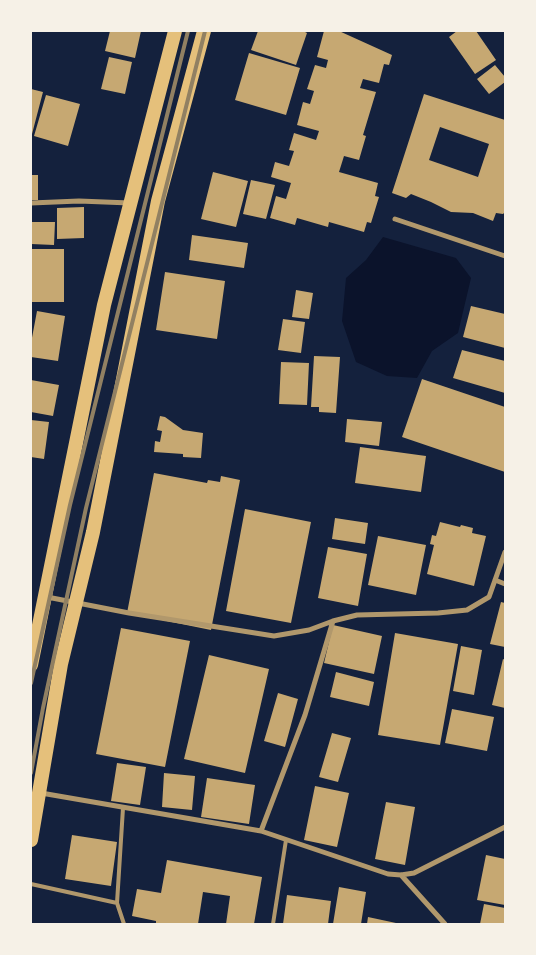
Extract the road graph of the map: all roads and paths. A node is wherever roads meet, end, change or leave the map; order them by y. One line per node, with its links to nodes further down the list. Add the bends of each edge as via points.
1 (175, 31): 4 (highway)
2 (204, 31): 11 (highway, via 158,201)
3 (31, 203): 4 (street)
4 (131, 203): 10 (highway, via 104,305)
5 (395, 218): 6 (street)
6 (505, 256)
7 (505, 552): 8 (street)
8 (495, 580): 9 (street); 12 (street, via 489,597 467,610 357,615)
9 (505, 584)
10 (44, 596): 11 (street); 13 (highway)
11 (76, 603): 12 (street, via 274,636 309,630); 14 (highway, via 61,664)
12 (333, 621): 17 (street, via 306,715)
13 (31, 665)
14 (38, 793): 15 (street); 18 (highway)
15 (123, 808): 17 (street); 22 (lane)
16 (505, 827): 20 (street, via 414,873)
17 (261, 831): 19 (street)
18 (31, 840)
19 (286, 840): 20 (street, via 388,874); 24 (lane)
20 (401, 874): 25 (street)
21 (31, 884): 22 (lane)
22 (117, 902): 23 (lane)
23 (124, 924)
24 (274, 924)
25 (445, 924)

